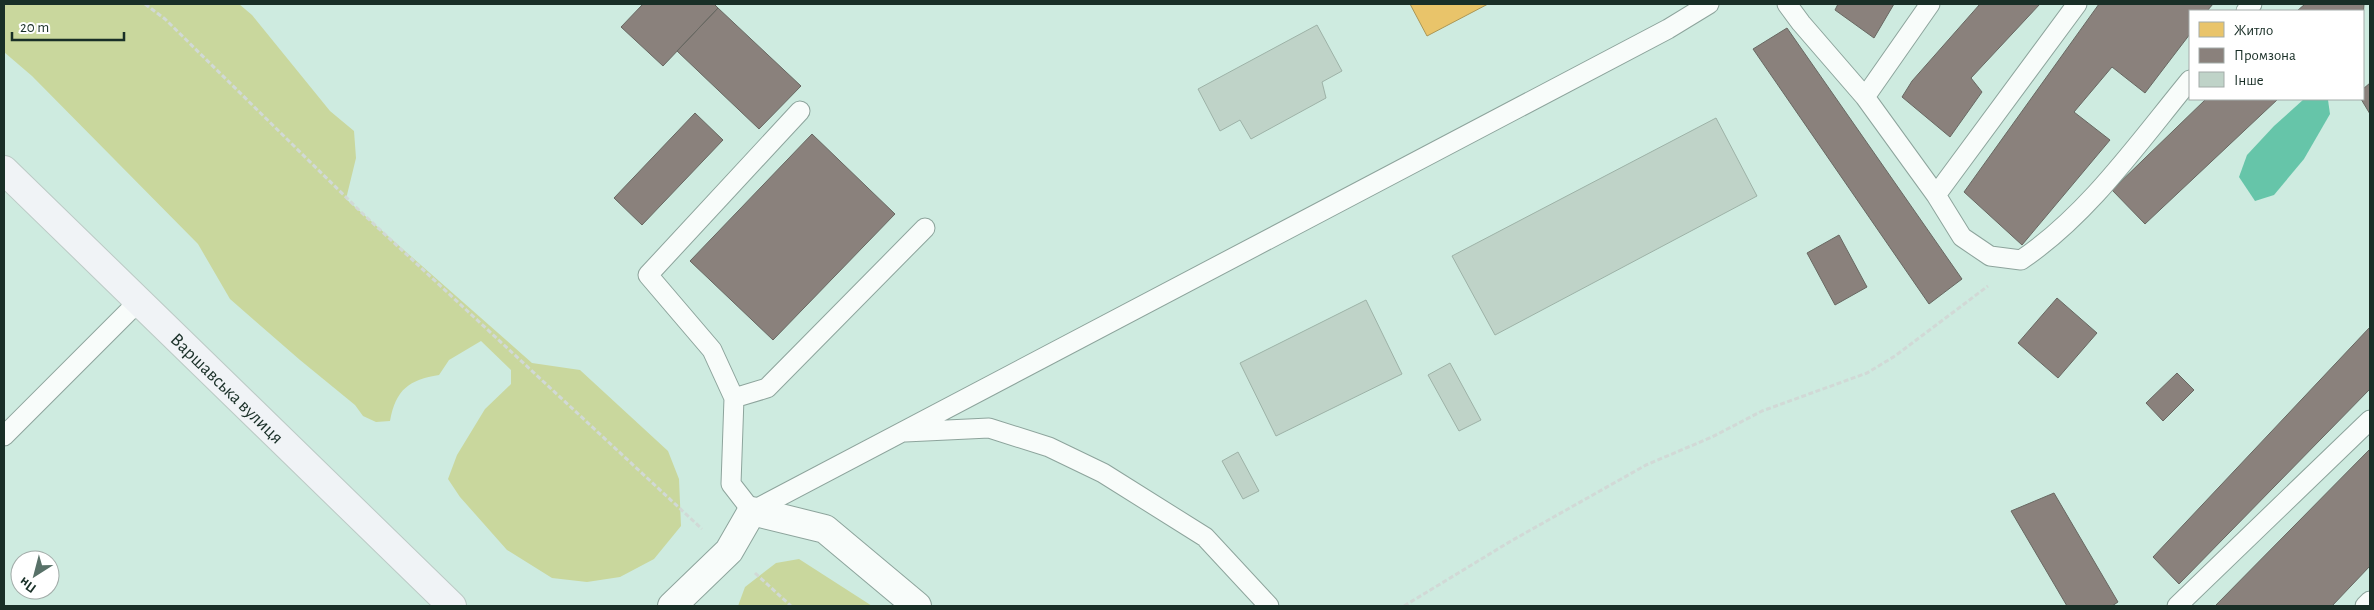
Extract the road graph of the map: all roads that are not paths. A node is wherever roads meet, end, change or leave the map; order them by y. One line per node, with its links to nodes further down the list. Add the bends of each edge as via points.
1 (1709, 4): 14 (lane, via 1668,29)
2 (1787, 4): 6 (lane)
3 (1930, 4): 6 (lane)
4 (2077, 4): 9 (lane)
5 (2189, 81): 9 (lane, via 2106,184 2040,248 2021,260 1990,256 1962,237)
6 (1865, 97): 9 (lane)
7 (800, 110): 12 (lane, via 648,275 712,350)
8 (4, 170): 11 (highway, Варшавська вулиця)
9 (1936, 195)
10 (925, 228): 12 (lane, via 767,388)
11 (140, 301): 15 (lane); 18 (highway, Варшавська вулиця)
12 (734, 398): 16 (lane, via 731,484)
13 (2370, 420): 22 (lane)
14 (898, 432): 16 (lane); 21 (lane, via 989,428 1049,447 1103,473 1205,537)
15 (4, 436)
16 (752, 511): 19 (street, via 729,552); 20 (street, via 825,529)
17 (2370, 601): 23 (lane)
18 (452, 606)
19 (672, 606)
20 (917, 606)
21 (1268, 606)
22 (2177, 606)
23 (2365, 606)

